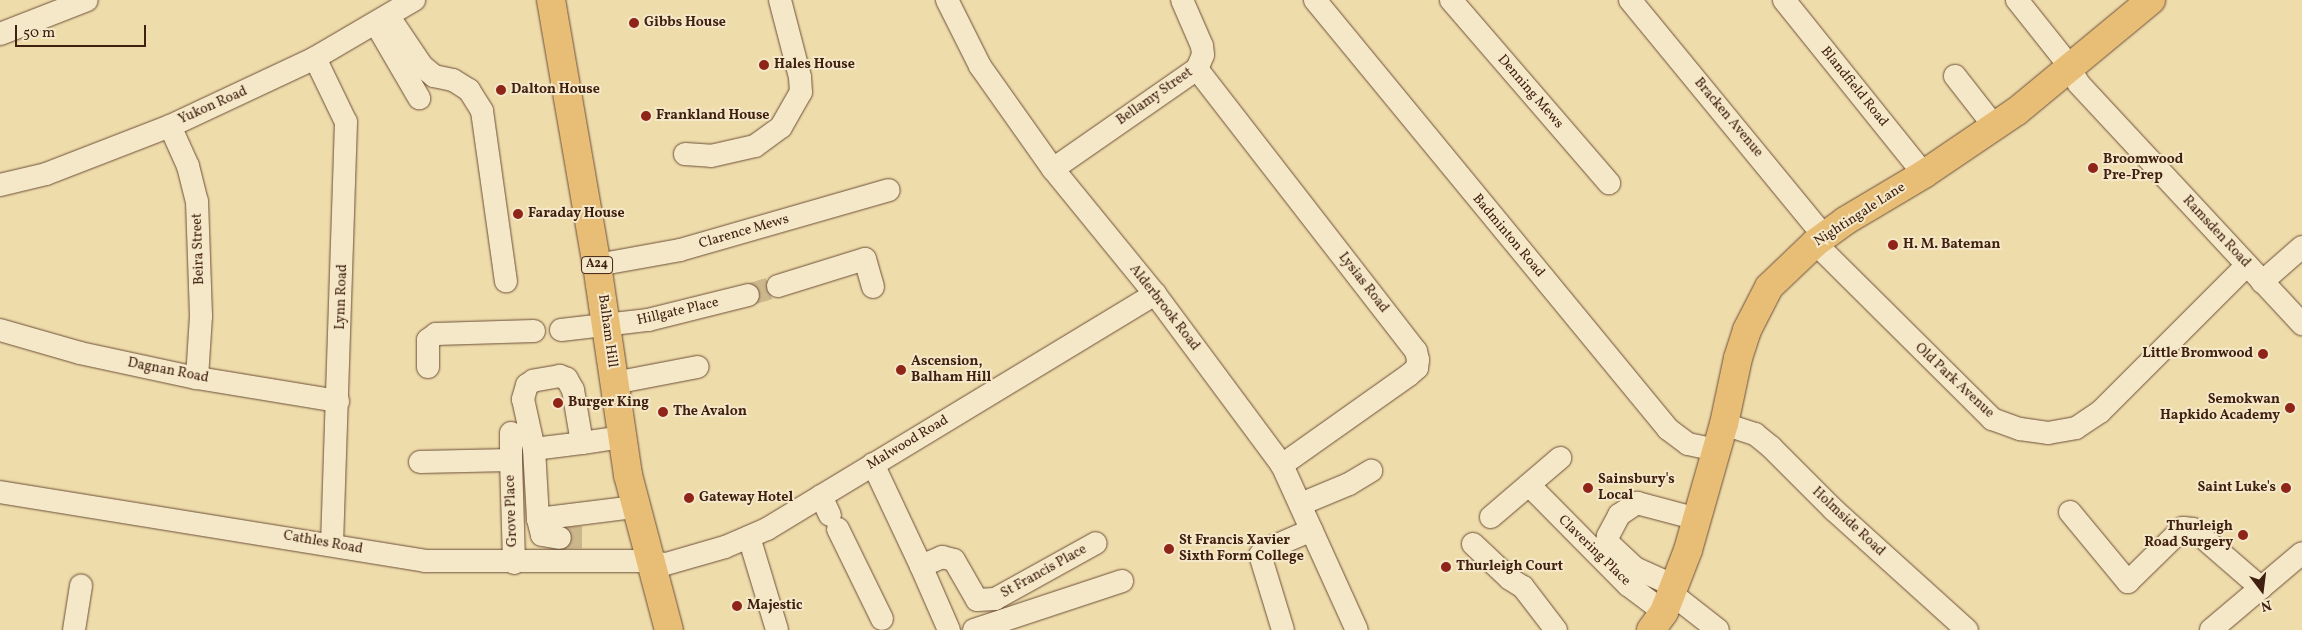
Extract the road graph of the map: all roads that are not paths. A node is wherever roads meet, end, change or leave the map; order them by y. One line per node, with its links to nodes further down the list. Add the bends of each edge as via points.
1 (87, 0): 14 (street)
2 (414, 0): 13 (street, Yukon Road)
3 (551, 0): 30 (main road, Balham Hill / A24)
4 (780, 0): 22 (street, via 801,92 781,127 755,146 711,156)
5 (946, 0): 23 (street, Alderbrook Road, via 980,66)
6 (1182, 0): 17 (street, Bellamy Street, via 1202,46)
7 (1315, 0): 53 (street, Badminton Road, via 1668,429 1688,444)
8 (1451, 0): 25 (street, Denning Mews)
9 (1630, 0): 28 (street, Bracken Avenue)
10 (1784, 0): 24 (street, Blandfield Road)
11 (2017, 0): 16 (street, Ramsden Road)
12 (2151, 0): 16 (main road, Nightingale Lane)
13 (383, 20): 15 (street, Yukon Road); 19 (street); 32 (street, via 422,66 434,76 453,80 469,90 482,111)
14 (0, 34)
15 (314, 58): 20 (street, Yukon Road); 47 (street, Lynn Road, via 346,122)
16 (2068, 68): 21 (main road, Nightingale Lane); 31 (street, Ramsden Road, via 2079,84)
17 (1197, 69): 23 (street, Bellamy Street); 58 (street, Lysias Road, via 1416,351 1418,360 1417,368 1409,375)
18 (1954, 76): 21 (street)
19 (419, 98)
20 (170, 126): 26 (street, Yukon Road, via 46,174); 45 (street, Beira Street, via 188,166 197,201 201,316)
21 (1994, 126): 24 (main road, Nightingale Lane)
22 (684, 154)
23 (1053, 169): 36 (street, Alderbrook Road)
24 (1924, 174): 28 (main road, Nightingale Lane)
25 (1609, 183)
26 (0, 185)
27 (889, 190): 30 (street, Clarence Mews, via 680,250)
28 (1820, 239): 31 (street, Old Park Avenue, via 1992,419 2020,429 2048,433 2076,428 2100,412); 48 (main road, Nightingale Lane, via 1783,271 1760,302 1738,358)
29 (2302, 247): 33 (street)
30 (598, 264): 39 (main road, Balham Hill / A24)
31 (2247, 265): 33 (street, Ramsden Road)
32 (506, 281)
33 (2262, 282): 38 (street, Ramsden Road)
34 (778, 286): 35 (street, via 865,259)
35 (873, 287)
36 (1155, 294): 57 (street, Malwood Road); 58 (street, Alderbrook Road)
37 (748, 295): 39 (street, Hillgate Place, via 648,320)
38 (2302, 324)
39 (606, 326): 41 (street, Hillgate Place); 46 (main road, Balham Hill / A24)
40 (0, 330): 45 (street, Dagnan Road, via 80,353)
41 (561, 330)
42 (534, 331): 43 (street, via 436,334 428,340)
43 (428, 367)
44 (697, 367): 46 (street)
45 (197, 378): 47 (street, Dagnan Road)
46 (614, 383): 50 (main road, Balham Hill / A24)
47 (338, 401): 73 (street, Lynn Road)
48 (1724, 424): 53 (main road, Nightingale Lane); 93 (street, Holmside Road, via 1755,434 1771,447 1834,510)
49 (511, 433): 55 (street, Grove Place)
50 (622, 437): 51 (street); 63 (main road, Balham Hill / A24)
51 (582, 443): 52 (street); 52 (street, via 573,390 567,379 560,376 533,381 523,393)
52 (534, 449): 67 (street)
53 (1716, 450): 68 (main road, Nightingale Lane)
54 (1560, 458): 60 (street)
55 (511, 460): 56 (street, Grove Place); 77 (street, Grove Place)
56 (420, 462)
57 (873, 464): 65 (street, Malwood Road); 78 (street)
58 (1282, 465): 62 (street, Alderbrook Road)
59 (1371, 471): 62 (street)
60 (1529, 485): 66 (street); 82 (street, Clavering Place, via 1628,585)
61 (0, 492): 73 (street, Cathles Road)
62 (1301, 504): 69 (street, Alderbrook Road)
63 (635, 507): 67 (street); 76 (main road, Balham Hill / A24)
64 (2070, 512): 81 (street, via 2128,582 2184,528 2193,529)
65 (830, 513): 70 (street, Malwood Road); 83 (street)
66 (1491, 517)
67 (538, 519): 71 (street, via 542,535)
68 (1697, 519): 82 (main road, Nightingale Lane); 82 (street, via 1636,503 1619,515 1608,536 1607,542 1635,568)
69 (1312, 530): 89 (street, via 1264,551 1260,556); 90 (street, Alderbrook Road)
70 (749, 537): 76 (street, Malwood Road, via 676,562); 86 (street)
71 (560, 538)
72 (1096, 543): 78 (street, St Francis Place, via 984,602 977,600 954,560 942,557)
73 (332, 544): 77 (street, Cathles Road, via 425,561)
74 (1474, 544): 91 (street, via 1510,580 1523,587)
75 (2302, 553): 81 (street)
76 (649, 562): 77 (street, Cathles Road); 85 (main road, Balham Hill / A24)
77 (514, 563)
78 (921, 566): 87 (street)
79 (1122, 581): 88 (street)
80 (81, 586): 84 (street)
81 (2261, 588): 94 (street)
82 (1666, 605): 92 (street)
83 (882, 618)
84 (74, 630)
85 (669, 630)
86 (776, 630)
87 (949, 630)
88 (974, 630)
89 (1283, 630)
90 (1357, 630)
91 (1556, 630)
92 (1718, 630)
93 (1966, 630)
94 (2211, 630)

